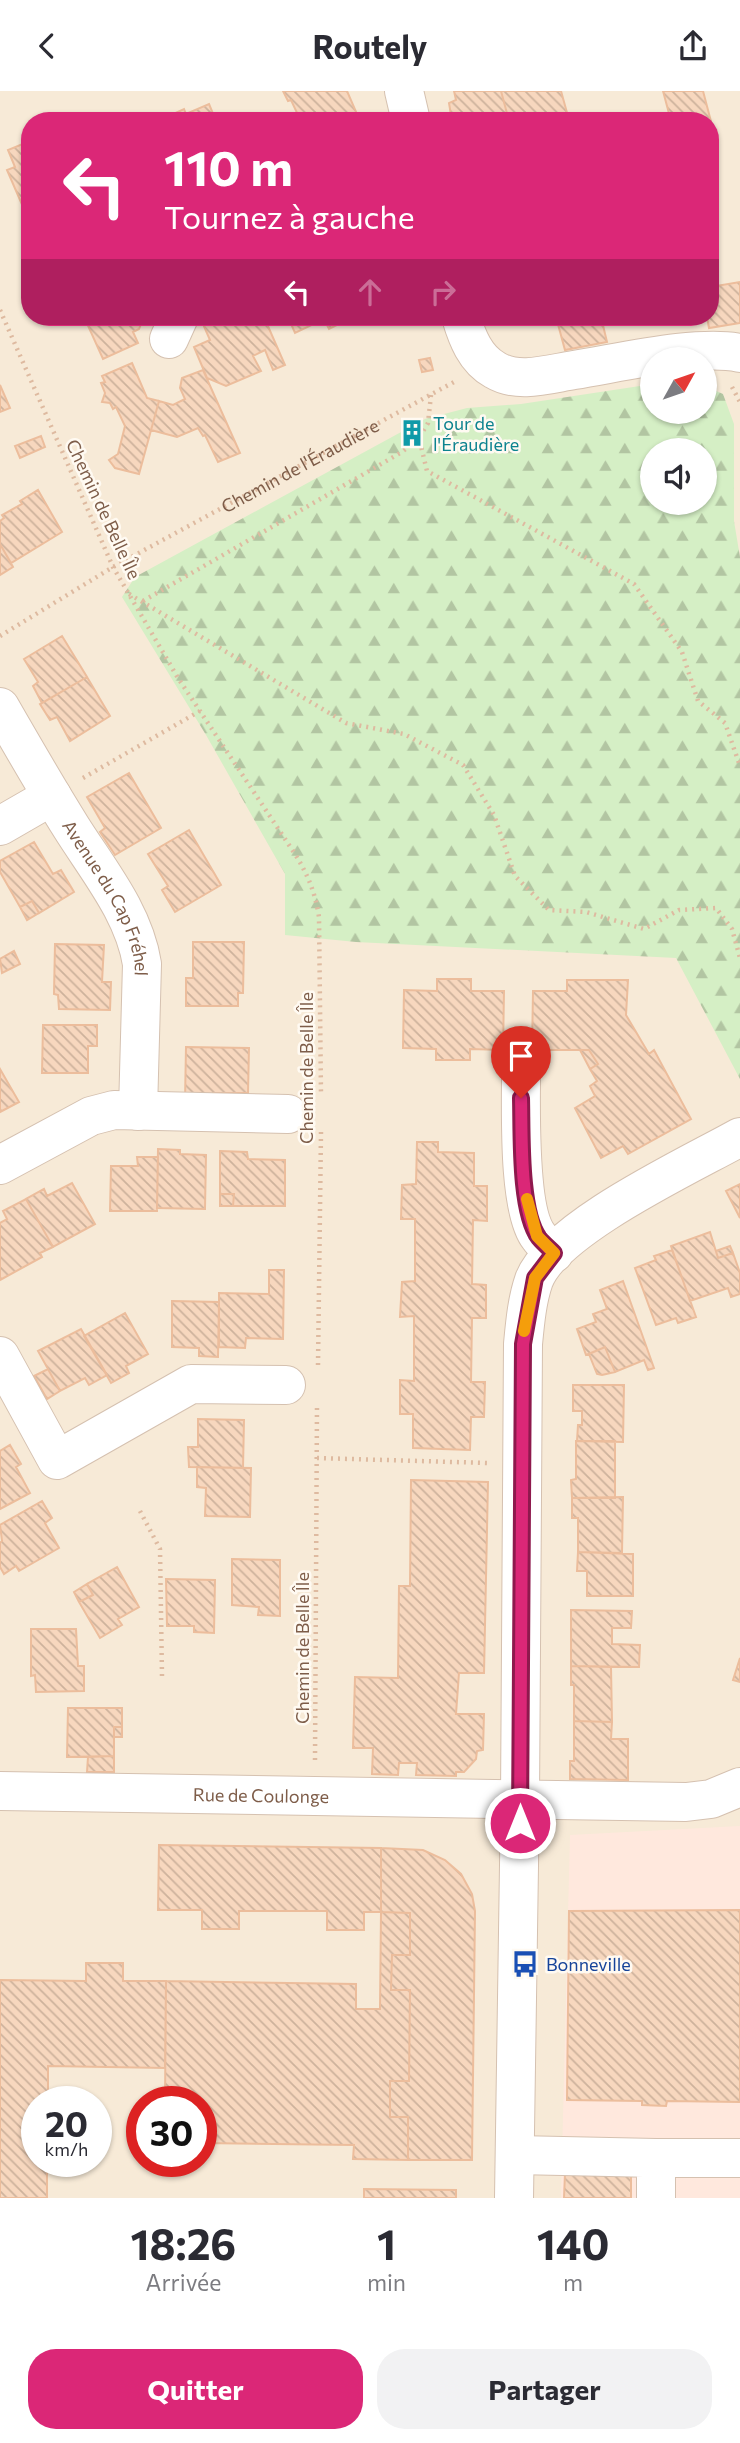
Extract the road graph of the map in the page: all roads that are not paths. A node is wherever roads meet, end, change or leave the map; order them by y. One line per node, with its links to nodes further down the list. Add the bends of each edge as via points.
1 (404, 91): 2 (street)
2 (409, 112)
3 (464, 326): 4 (street, via 470,344 485,363 507,376 717,351)
4 (735, 368)
5 (0, 707): 6 (street, Avenue du Cap Fréhel)
6 (52, 796): 7 (street); 9 (street, Avenue du Cap Fréhel, via 125,913 139,944)
7 (0, 826)
8 (520, 1077): 13 (street, via 528,1207 537,1236)
9 (138, 1111): 10 (street); 12 (street, via 114,1110 91,1116)
10 (310, 1116)
11 (740, 1137): 13 (street, via 588,1223)
12 (0, 1164)
13 (554, 1253): 18 (street, via 535,1278 523,1344)
14 (0, 1356): 15 (street, via 57,1460 191,1384)
15 (307, 1385)
16 (740, 1787): 18 (street, Rue de Coulonge, via 711,1799 686,1802)
17 (0, 1791): 18 (street, Rue de Coulonge)
18 (520, 1799): 19 (street)
19 (516, 2155): 20 (street); 22 (street)
20 (656, 2158): 21 (street); 23 (street)
21 (740, 2158)
22 (514, 2198)
23 (656, 2198)

